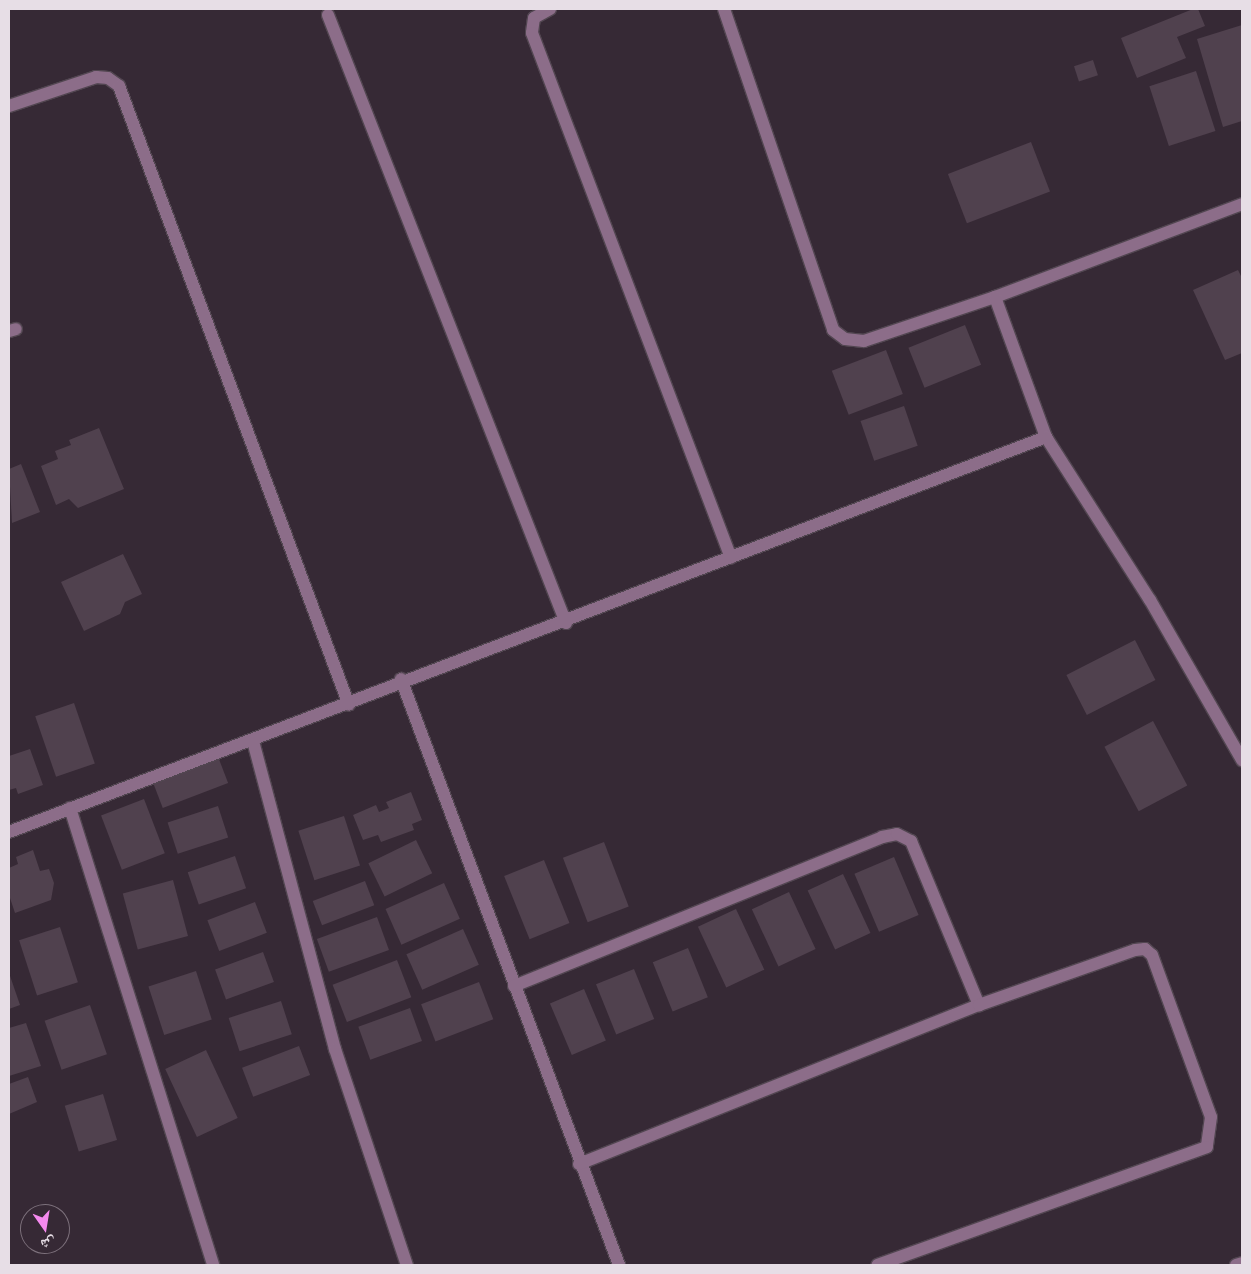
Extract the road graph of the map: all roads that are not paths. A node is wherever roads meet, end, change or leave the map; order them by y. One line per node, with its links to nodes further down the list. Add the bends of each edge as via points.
1 (550, 9): 8 (street, via 534,18 532,33)
2 (724, 9): 6 (street, via 833,330 845,338 864,341)
3 (328, 15): 9 (street)
4 (9, 106): 11 (street, via 96,77 108,78 119,86)
5 (1242, 204): 6 (street)
6 (995, 297): 7 (street)
7 (1046, 437): 8 (street); 13 (street, via 1150,600)
8 (730, 558): 9 (street)
9 (566, 623): 10 (street)
10 (401, 679): 11 (street); 16 (street)
11 (349, 705): 12 (street)
12 (254, 741): 14 (street); 21 (street, via 335,1050)
13 (1242, 760)
14 (70, 808): 15 (street); 20 (street)
15 (9, 832)
16 (514, 986): 17 (street, via 882,837 897,834 911,841); 18 (street)
17 (979, 1005): 18 (street); 23 (street, via 1145,949 1152,955 1211,1117 1208,1147)
18 (579, 1164): 22 (street)
19 (1242, 1263): 24 (street)
20 (212, 1265)
21 (408, 1265)
22 (619, 1265)
23 (878, 1265)
24 (1236, 1265)

